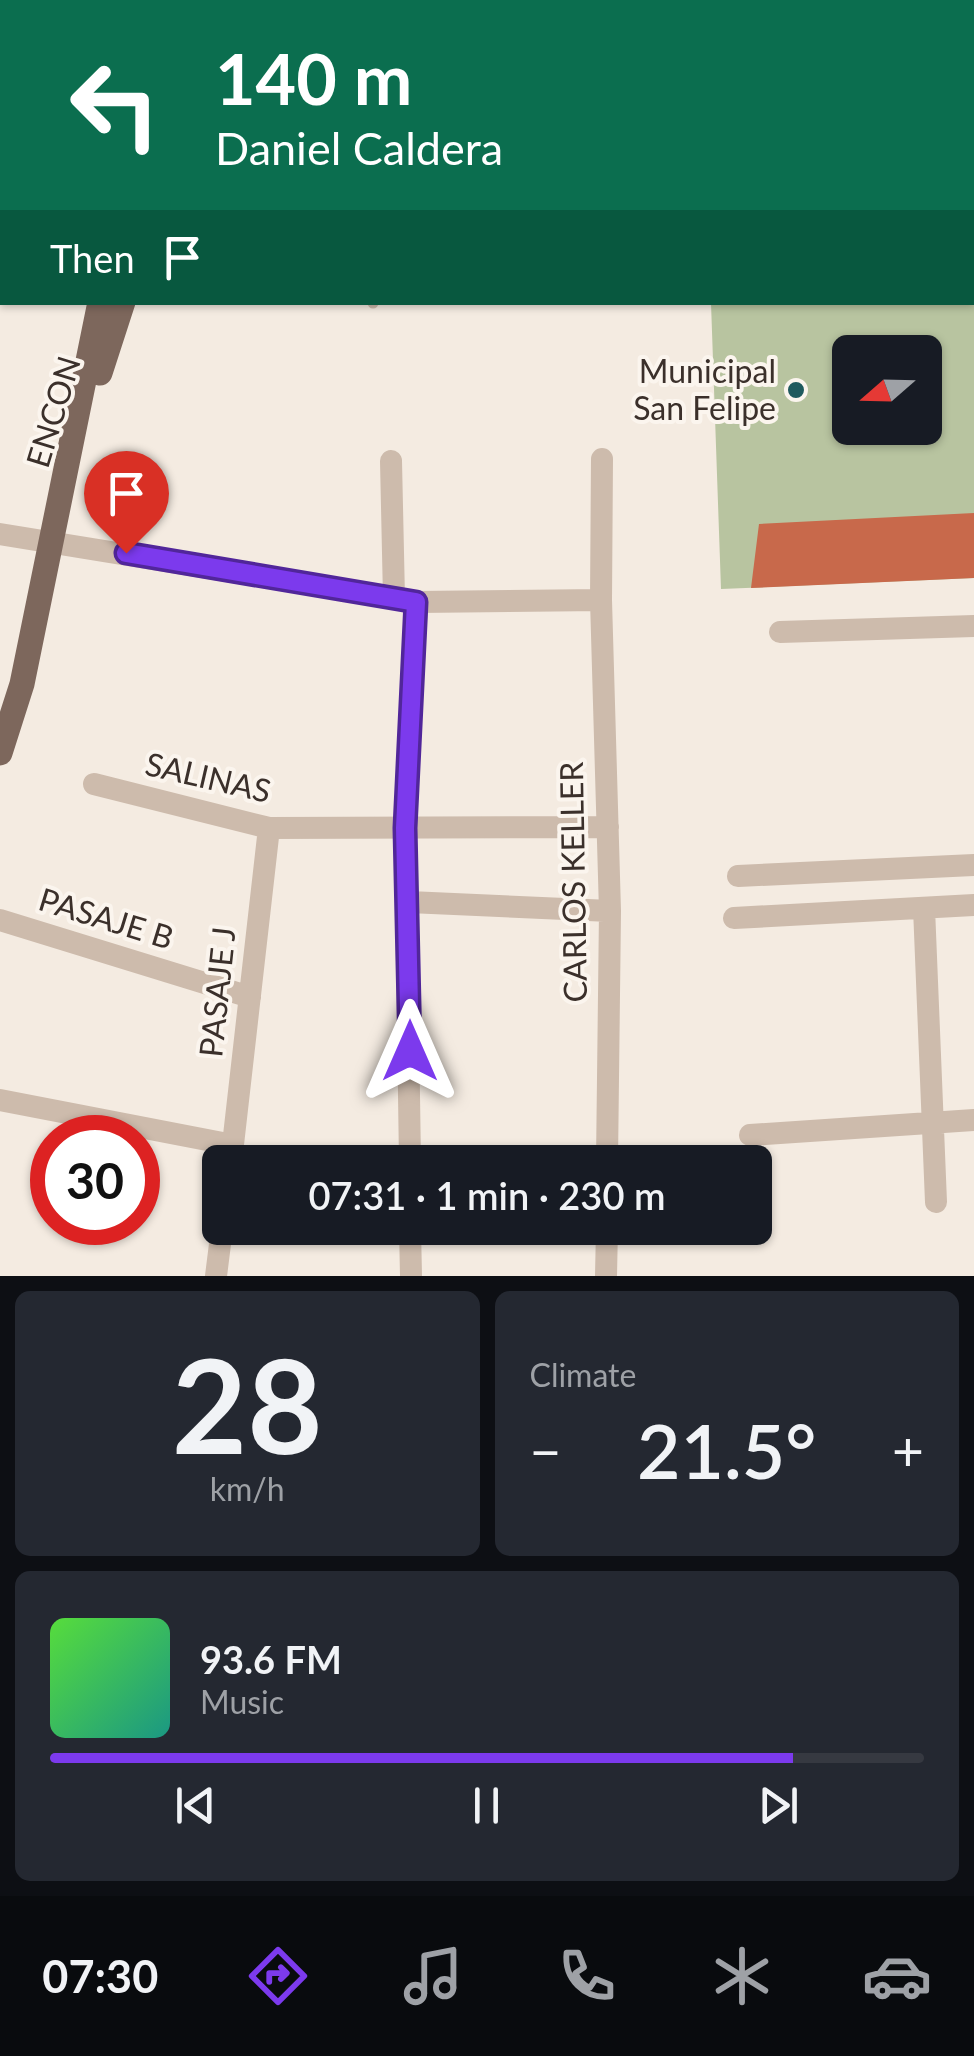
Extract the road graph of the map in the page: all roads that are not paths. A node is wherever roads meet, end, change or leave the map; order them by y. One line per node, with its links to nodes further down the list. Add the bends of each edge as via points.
1 (99, 305): 6 (main road, ENCON)
2 (122, 305): 6 (main road, ENCON)
3 (602, 459): 8 (street, CARLOS KELLER)
4 (390, 461): 7 (street)
5 (0, 534): 6 (street)
6 (49, 540): 7 (street); 11 (main road, ENCON)
7 (405, 600): 8 (street); 16 (street)
8 (601, 600): 14 (street, CARLOS KELLER)
9 (974, 626): 10 (street)
10 (780, 632)
11 (11, 683): 12 (main road, ENCON)
12 (0, 754)
13 (94, 784): 15 (street, SALINAS)
14 (608, 827): 16 (street, SALINAS); 22 (street, CARLOS KELLER)
15 (269, 828): 16 (street, SALINAS); 25 (street, PASAJE J)
16 (405, 828): 19 (street)
17 (974, 864): 18 (street)
18 (738, 876)
19 (409, 902): 22 (street); 31 (street)
20 (974, 905): 21 (street)
21 (924, 908): 23 (street); 28 (street)
22 (610, 911): 32 (street, CARLOS KELLER)
23 (734, 918)
24 (0, 920): 25 (street, PASAJE B)
25 (250, 997): 30 (street, PASAJE J)
26 (0, 1100): 33 (street)
27 (974, 1120): 28 (street)
28 (932, 1122): 29 (street); 34 (street)
29 (750, 1135)
30 (233, 1145)
31 (410, 1145)
32 (607, 1145)
33 (202, 1147)
34 (936, 1202)
35 (220, 1245): 38 (street)
36 (410, 1245): 39 (street)
37 (606, 1245): 40 (street)
38 (216, 1276)
39 (410, 1276)
40 (606, 1276)

